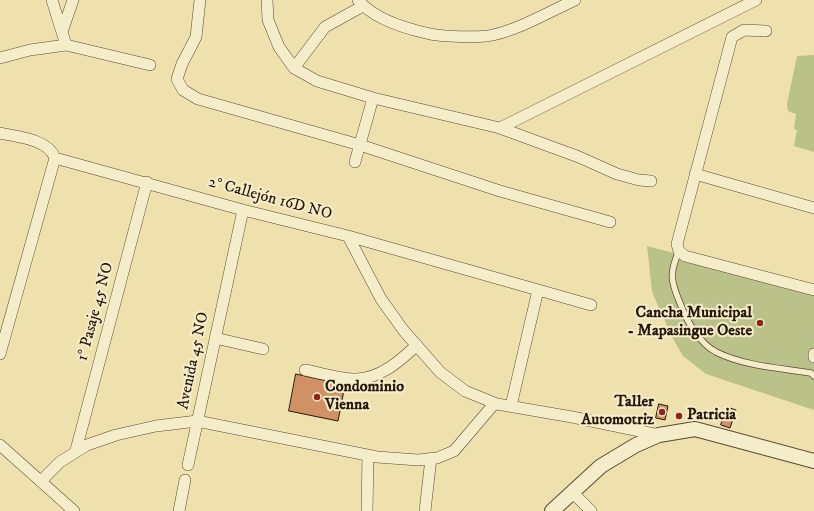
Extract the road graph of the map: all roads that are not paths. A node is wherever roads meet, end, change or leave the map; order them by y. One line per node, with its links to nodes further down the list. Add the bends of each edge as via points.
1 (52, 0): 9 (street)
2 (73, 0): 9 (street)
3 (200, 0): 17 (street, via 196,37 177,79 183,90 198,99)
4 (267, 0): 13 (street, via 268,20 279,47)
5 (575, 0): 7 (street, via 512,29 492,35 427,34 386,19)
6 (756, 0): 15 (street)
7 (361, 3): 13 (street, via 325,27)
8 (766, 31): 20 (street, via 744,30 732,37)
9 (62, 32): 10 (street)
10 (66, 45): 11 (street, via 30,50); 12 (street)
11 (0, 58)
12 (150, 66)
13 (294, 68): 14 (street, via 317,81)
14 (373, 98): 15 (street); 17 (street)
15 (500, 128): 21 (street, via 579,156 617,174)
16 (0, 133): 18 (street, via 45,145)
17 (360, 145): 19 (street); 25 (street, via 500,191)
18 (55, 158): 22 (street, 2° Callejón 16D NO); 34 (street)
19 (355, 162)
20 (695, 174): 23 (street); 27 (street, via 676,244)
21 (651, 181)
22 (147, 182): 24 (street, 2° Callejón 16D NO); 44 (street, 1° Pasaje 45 NO)
23 (814, 208)
24 (243, 210): 26 (street, 2° Callejón 16D NO); 31 (street, Avenida 45 NO)
25 (610, 222)
26 (348, 236): 28 (street, 2° Callejón 16D NO); 32 (street, via 381,299)
27 (679, 251): 29 (street, via 685,256); 38 (lane, via 672,266 672,284 682,310 698,336 715,351 739,361)
28 (538, 290): 30 (street, 2° Callejón 16D NO); 40 (street)
29 (814, 290)
30 (591, 305)
31 (215, 338): 33 (street); 41 (street, Avenida 45 NO)
32 (417, 345): 37 (street, via 392,367 357,379); 39 (street, via 452,382)
33 (263, 349)
34 (0, 354)
35 (814, 354): 36 (street)
36 (814, 357)
37 (305, 370)
38 (814, 376)
39 (494, 404): 40 (street); 46 (street, via 454,451)
40 (511, 406): 42 (street)
41 (197, 421): 44 (street, Avenida 45 NO, via 156,426 116,435); 45 (street); 48 (street)
42 (659, 436): 47 (street, via 695,429); 51 (street, via 636,445 601,466)
43 (0, 445): 50 (street)
44 (76, 450): 50 (street, Avenida 45 NO)
45 (368, 456): 46 (street, via 418,460); 54 (street)
46 (431, 458): 55 (street)
47 (814, 461)
48 (188, 465)
49 (185, 480): 53 (street)
50 (41, 481): 52 (street)
51 (572, 492): 56 (street); 57 (street)
52 (74, 511)
53 (179, 511)
54 (367, 511)
55 (425, 511)
56 (552, 511)
57 (591, 511)

